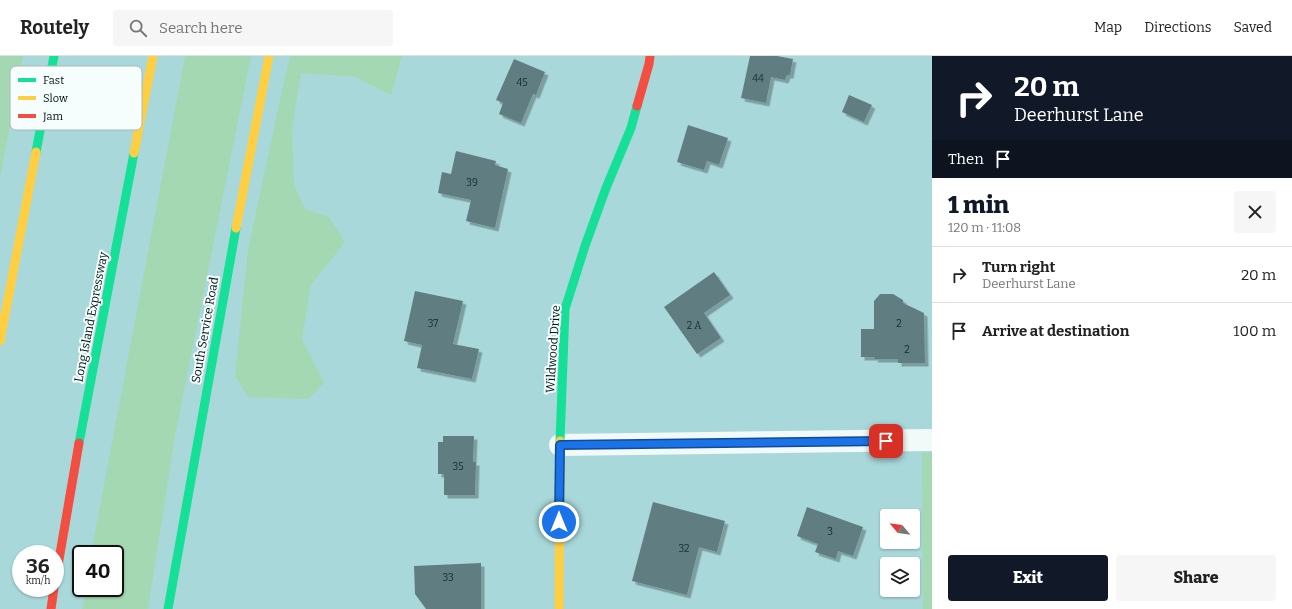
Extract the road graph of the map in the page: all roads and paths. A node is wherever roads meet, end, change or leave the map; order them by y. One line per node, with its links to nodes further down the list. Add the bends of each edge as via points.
1 (54, 56): 5 (main road)
2 (154, 56): 6 (main road, Long Island Expressway)
3 (269, 56): 15 (main road, South Service Road, via 221,307)
4 (650, 56): 11 (main road, Wildwood Drive, via 631,128 584,246 565,309)
5 (52, 66)
6 (142, 118)
7 (40, 130): 9 (main road)
8 (140, 130): 12 (main road, Long Island Expressway)
9 (0, 341)
10 (932, 440): 11 (street)
11 (560, 445): 16 (main road, Wildwood Drive)
12 (62, 545)
13 (53, 597): 14 (main road)
14 (51, 609)
15 (168, 609)
16 (559, 609)

